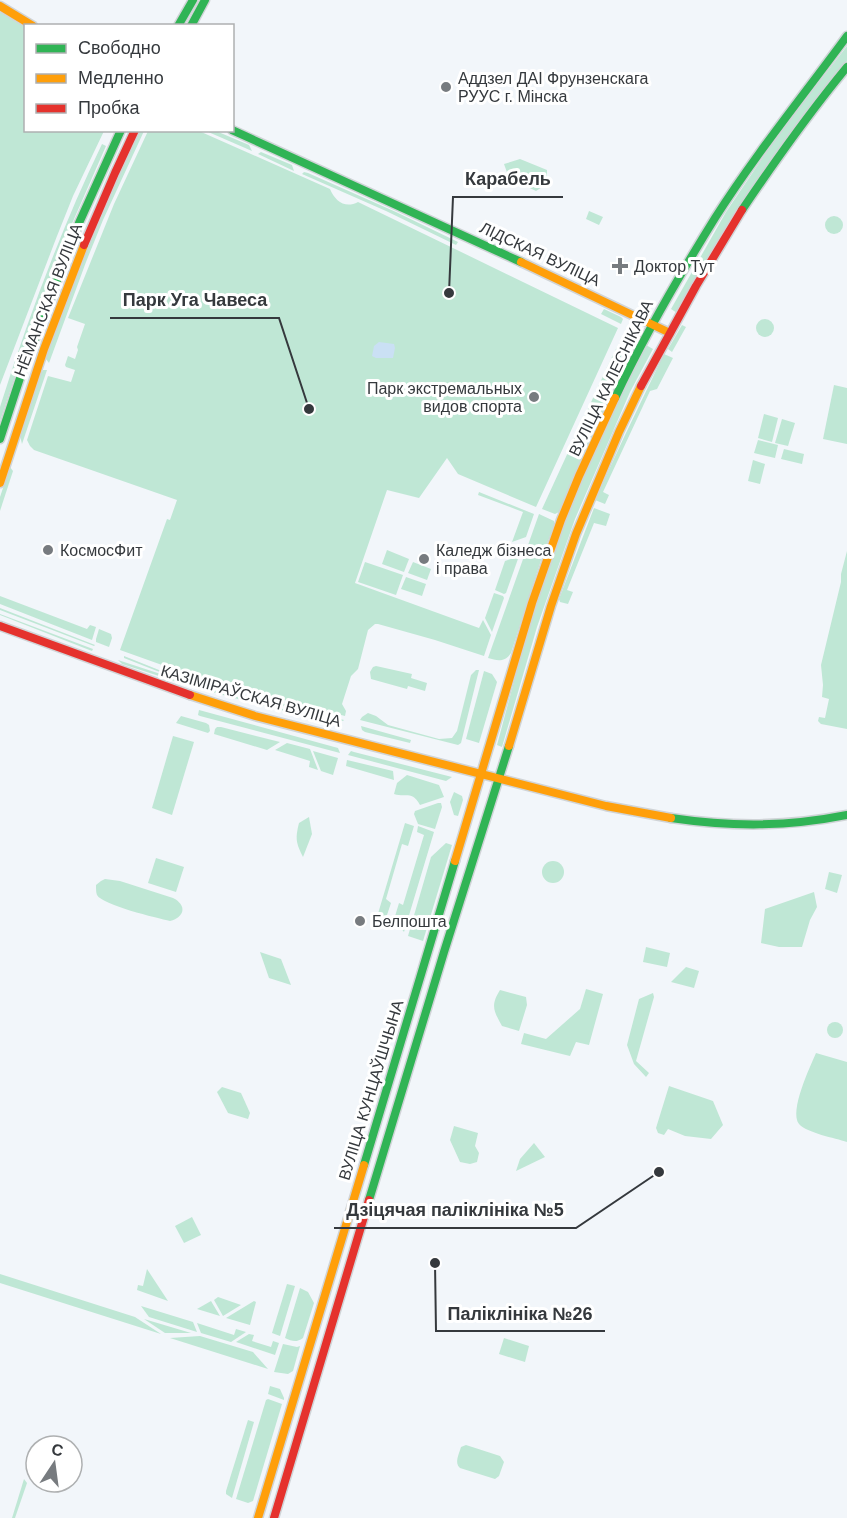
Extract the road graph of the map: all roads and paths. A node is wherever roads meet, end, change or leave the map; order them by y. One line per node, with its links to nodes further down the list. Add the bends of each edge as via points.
1 (193, 0): 5 (main road)
2 (206, 0): 6 (main road)
3 (0, 6): 4 (main road)
4 (30, 24)
5 (179, 24)
6 (192, 24)
7 (847, 36): 12 (main road, ВУЛІЦА КАЛЕСНІКАВА, via 722,208)
8 (847, 67): 13 (main road, ВУЛІЦА КАЛЕСНІКАВА, via 783,149 733,223)
9 (234, 131): 12 (main road, ЛІДСКАЯ ВУЛІЦА)
10 (120, 132): 14 (main road, НЁМАНСКАЯ ВУЛІЦА, via 79,223)
11 (134, 132): 15 (main road, НЁМАНСКАЯ ВУЛІЦА, via 70,278)
12 (652, 324): 13 (main road, ЛІДСКАЯ ВУЛІЦА); 18 (main road, ВУЛІЦА КАЛЕСНІКАВА, via 561,520)
13 (670, 333): 19 (main road, ВУЛІЦА КАЛЕСНІКАВА, via 619,432 576,534)
14 (0, 441): 15 (main road)
15 (11, 445): 16 (main road, НЁМАНСКАЯ ВУЛІЦА)
16 (0, 483)
17 (0, 626): 18 (main road, КАЗІМІРАЎСКАЯ ВУЛІЦА, via 199,699)
18 (481, 774): 19 (main road, КАЗІМІРАЎСКАЯ ВУЛІЦА); 21 (main road, ВУЛІЦА КУНЦАЎШЧЫНА)
19 (500, 778): 20 (main road, КАЗІМІРАЎСКАЯ ВУЛІЦА, via 606,806 696,822 776,825); 22 (main road, ВУЛІЦА КУНЦАЎШЧЫНА)
20 (847, 816)
21 (258, 1518)
22 (274, 1518)

